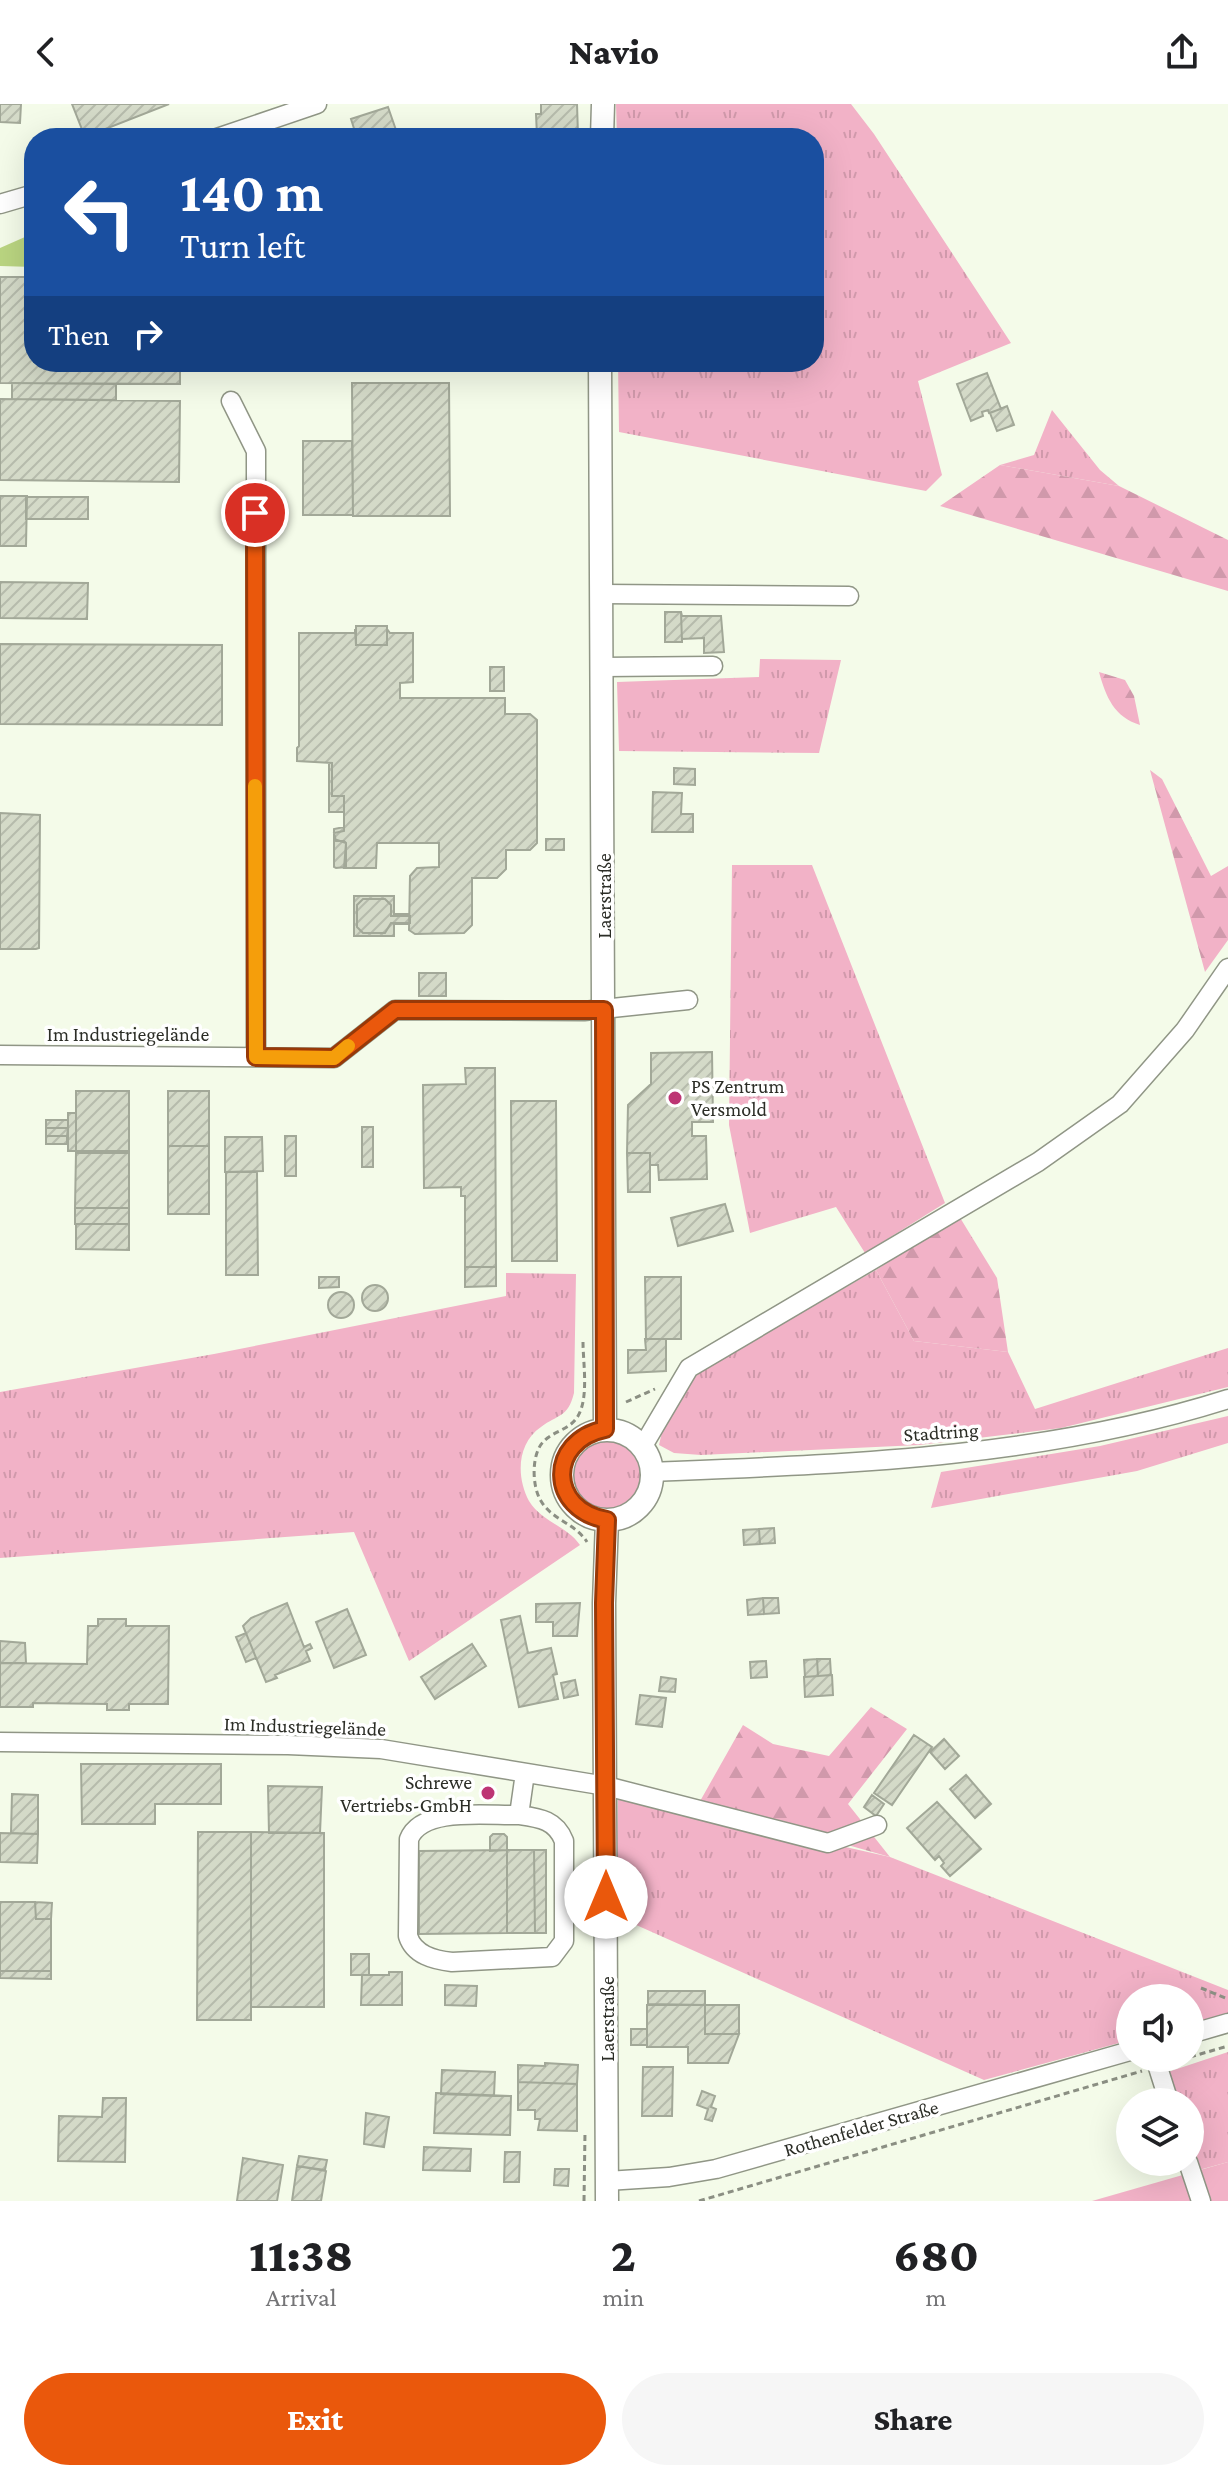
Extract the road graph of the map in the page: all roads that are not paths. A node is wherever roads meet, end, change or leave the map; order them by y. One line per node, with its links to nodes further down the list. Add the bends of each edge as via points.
1 (317, 104): 3 (street)
2 (603, 104): 4 (main road)
3 (246, 128)
4 (602, 128)
5 (24, 197): 6 (street)
6 (0, 204)
7 (600, 372): 9 (main road, Laerstraße)
8 (231, 401): 17 (street, via 256,451)
9 (602, 594): 10 (street); 12 (main road, Laerstraße)
10 (849, 596)
11 (713, 666): 12 (street)
12 (602, 667): 15 (main road, Laerstraße)
13 (1228, 968): 20 (street, via 1185,1030 1120,1104 1038,1162 689,1368)
14 (688, 1000): 15 (street)
15 (604, 1010): 17 (street, Im Industriegelände, via 395,1010 334,1058); 19 (main road, Laerstraße)
16 (0, 1055): 17 (street, Im Industriegelände)
17 (256, 1057)
18 (1228, 1399): 21 (street, Stadtring, via 1156,1422 980,1452)
19 (605, 1429): 20 (main road, via 627,1434); 22 (main road, via 590,1432 567,1453 562,1481 582,1513)
20 (643, 1446): 21 (main road)
21 (653, 1472): 22 (main road, via 639,1507)
22 (607, 1520): 25 (main road, Laerstraße)
23 (0, 1742): 24 (street, Im Industriegelände, via 381,1749)
24 (525, 1773): 25 (street, Im Industriegelände); 26 (street)
25 (606, 1786): 27 (street, Im Industriegelände, via 828,1843); 32 (main road, Laerstraße)
26 (519, 1815): 26 (street, via 551,1823 564,1841 564,1941 558,1952 552,1957 452,1962 418,1951 408,1936 412,1832 442,1816)
27 (877, 1825)
28 (1228, 2023): 29 (street)
29 (1204, 2030)
30 (1116, 2055): 32 (street, Rothenfelder Straße, via 716,2169)
31 (1193, 2176): 33 (street)
32 (607, 2191)
33 (1201, 2201)

